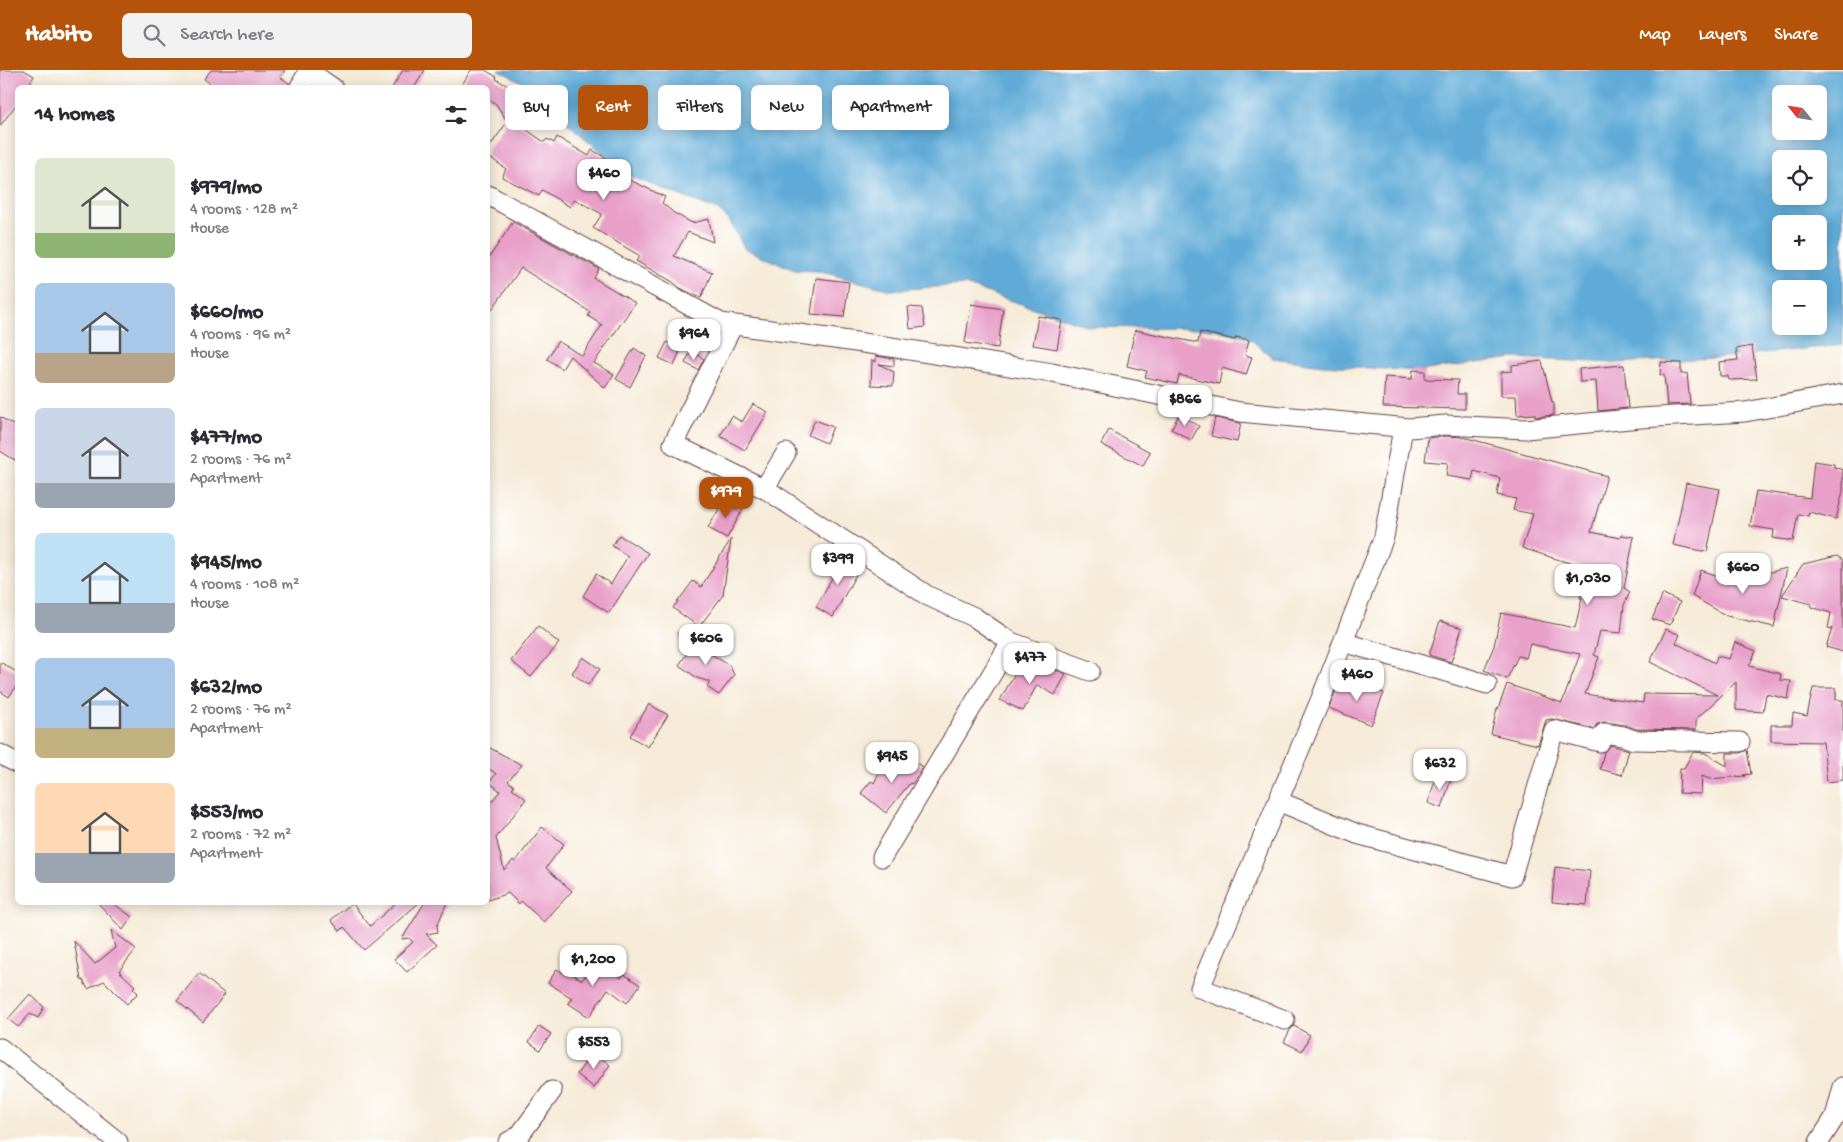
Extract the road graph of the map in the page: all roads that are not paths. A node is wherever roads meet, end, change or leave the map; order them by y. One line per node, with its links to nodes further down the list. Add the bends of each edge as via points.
1 (308, 71): 2 (street); 3 (street)
2 (300, 85)
3 (329, 85)
4 (490, 196): 5 (street, via 721,323)
5 (733, 325): 7 (street, via 1052,373 1240,412); 9 (street, via 673,444)
6 (1843, 394): 7 (street, via 1744,412 1526,429 1446,425)
7 (1403, 428): 11 (street, via 1384,537)
8 (786, 453): 9 (street)
9 (764, 489): 10 (street, via 928,596 974,617)
10 (1011, 642): 12 (street); 18 (street)
11 (1343, 642): 13 (street); 17 (street)
12 (1090, 671)
13 (1487, 684)
14 (1740, 742): 17 (street, via 1634,740 1604,733 1600,742 1554,730 1512,876 1357,834)
15 (0, 754): 16 (street)
16 (15, 762)
17 (1278, 801): 19 (street, via 1200,988)
18 (882, 857)
19 (1285, 1020)
20 (0, 1048): 23 (street)
21 (1843, 1087): 25 (street, via 1835,1117)
22 (552, 1091): 24 (street, via 519,1136)
23 (118, 1142)
24 (508, 1142)
25 (1818, 1142)

